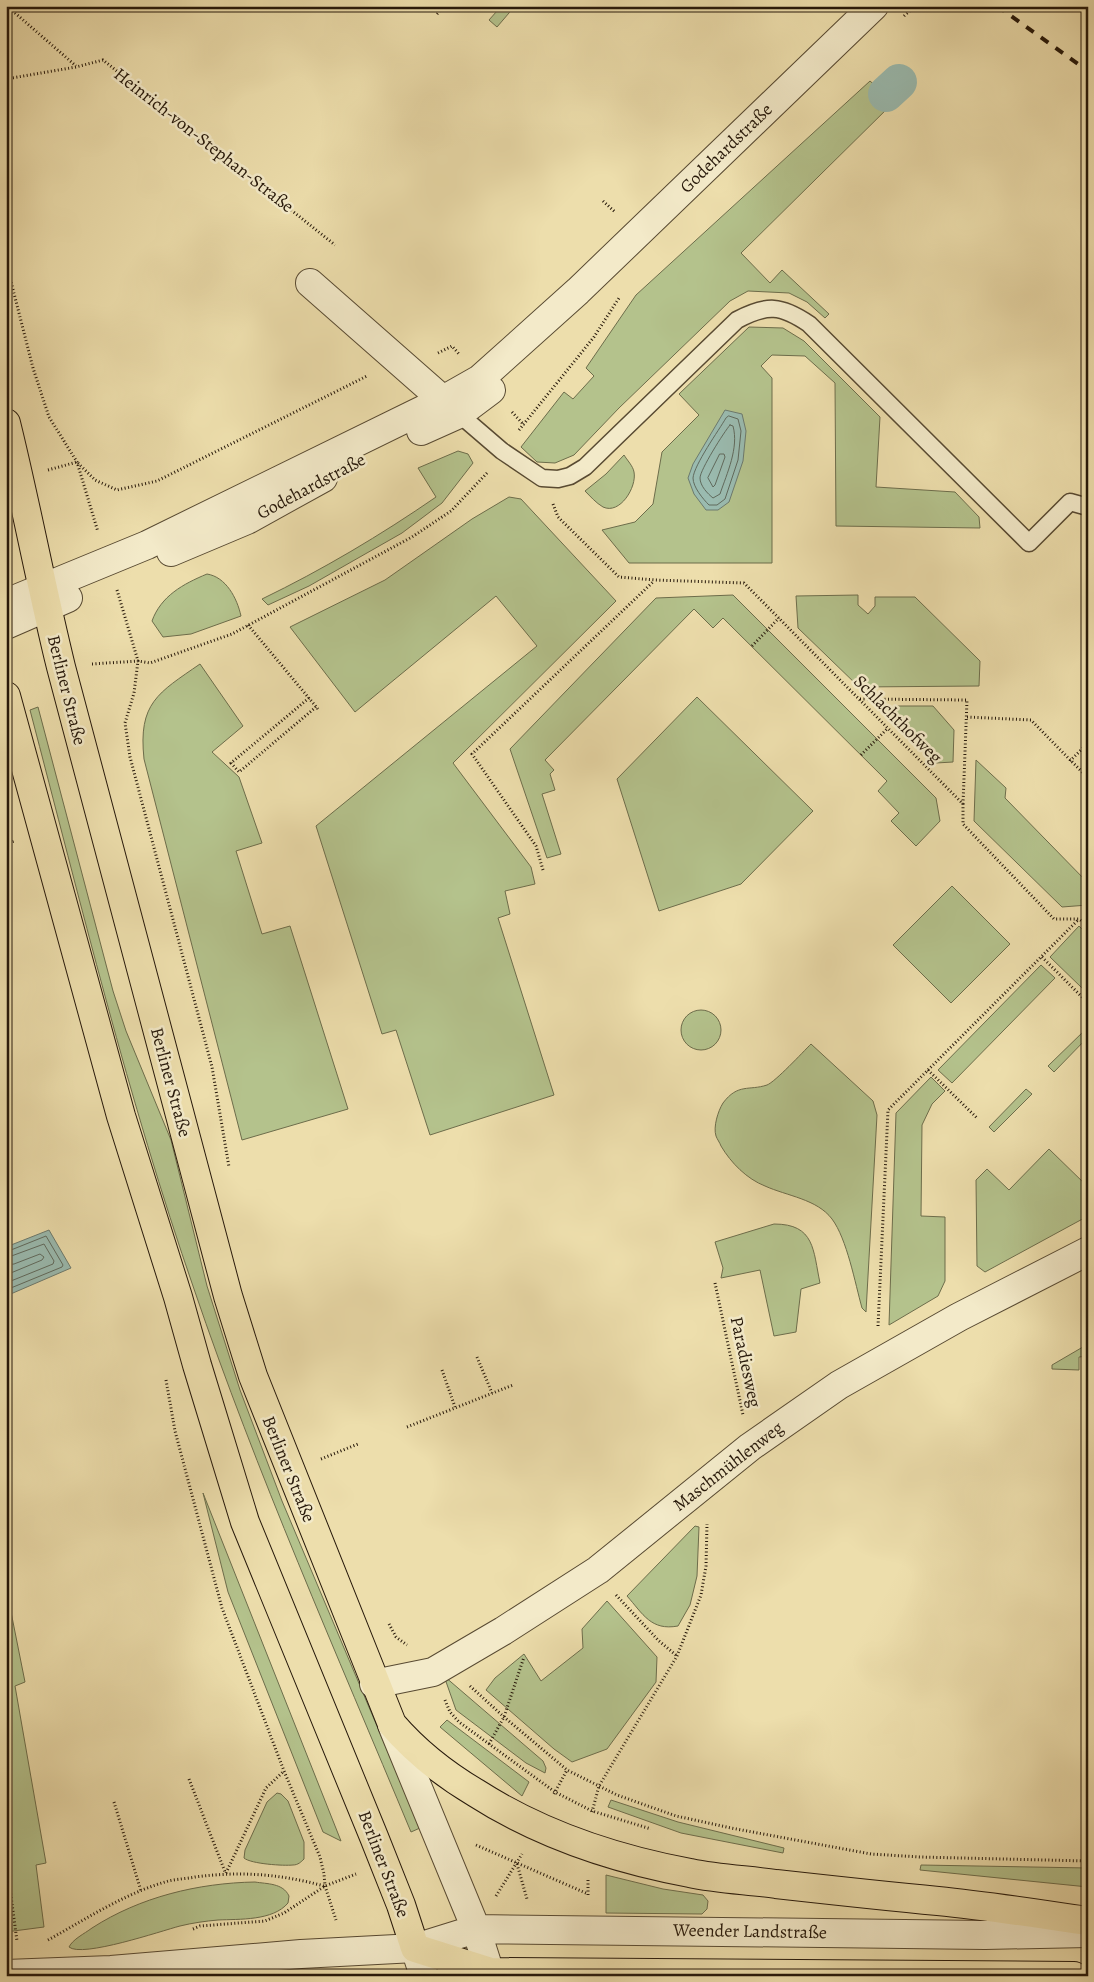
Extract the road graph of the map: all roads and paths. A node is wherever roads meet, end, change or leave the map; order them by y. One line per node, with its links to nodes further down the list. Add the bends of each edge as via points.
1 (7, 6): 5 (path)
2 (444, 6): 4 (path)
3 (874, 6): 11 (street, Godehardstraße, via 578,291)
4 (437, 14)
5 (76, 67): 6 (path, Heinrich-von-Stephan-Straße); 7 (path, Heinrich-von-Stephan-Straße, via 103,60)
6 (6, 79)
7 (334, 245)
8 (6, 262): 10 (path, via 33,368 50,417 77,462 95,480 117,490 157,480 364,377)
9 (310, 283): 10 (street)
10 (408, 370): 11 (street)
11 (451, 407): 14 (lane); 18 (street, Godehardstraße, via 246,520)
12 (6, 422): 18 (main road, Berliner Straße)
13 (524, 425): 14 (path)
14 (502, 452): 15 (lane); 21 (path, via 451,511 412,537)
15 (542, 478): 16 (lane, via 570,476 584,467 737,320 767,308 782,309 809,324 1029,543 1070,502); 17 (path, Schlachthofweg, via 558,517 619,577)
16 (1088, 507)
17 (654, 580): 20 (path, Schlachthofweg, via 744,583); 36 (path, via 472,754 536,846)
18 (44, 598): 19 (street, Godehardstraße); 22 (street, Godehardstraße); 62 (main road, Berliner Straße, via 104,834 252,1376)
19 (6, 603)
20 (779, 618): 23 (path); 26 (path, Schlachthofweg)
21 (248, 624): 25 (path); 43 (path, via 232,634 150,663 138,661 134,693 125,723 130,757 212,1067)
22 (6, 625)
23 (752, 646)
24 (6, 696): 34 (main road, Berliner Straße)
25 (308, 698): 25 (path, via 317,708 239,772 232,763)
26 (860, 699): 27 (path, via 967,700); 28 (path, Schlachthofweg)
27 (967, 717): 32 (path, via 1031,720); 35 (path)
28 (888, 728): 31 (path); 35 (path, Schlachthofweg)
29 (1088, 743): 32 (path)
30 (6, 755): 34 (street)
31 (862, 755)
32 (1070, 760): 33 (path)
33 (1088, 778)
34 (30, 782): 83 (main road, Berliner Straße, via 121,1116 245,1522 395,1889)
35 (963, 804): 37 (path, via 963,824 1054,919)
36 (543, 870)
37 (1080, 919): 38 (path); 39 (path)
38 (1088, 926)
39 (1042, 957): 40 (path); 41 (path)
40 (1088, 1005)
41 (928, 1070): 42 (path); 47 (path, via 888,1110 878,1336)
42 (977, 1118)
43 (229, 1168)
44 (1088, 1251): 47 (street, Maschmühlenweg)
45 (716, 1283): 54 (path, Paradiesweg)
46 (477, 1357): 50 (path)
47 (887, 1358): 54 (street, Maschmühlenweg, via 839,1385)
48 (442, 1370): 51 (path)
49 (513, 1385): 50 (path)
50 (492, 1393): 51 (path)
51 (455, 1407): 52 (path)
52 (407, 1426)
53 (358, 1444): 55 (path)
54 (750, 1447): 56 (street, Maschmühlenweg)
55 (316, 1461)
56 (696, 1490): 57 (street, Maschmühlenweg); 60 (path, via 707,1516 706,1566 701,1596)
57 (598, 1570): 59 (street, Maschmühlenweg); 60 (path, via 615,1594 659,1642)
58 (385, 1617): 61 (path, via 396,1637 423,1655)
59 (519, 1620): 61 (street, Maschmühlenweg); 63 (path, via 524,1656)
60 (677, 1656): 68 (path)
61 (433, 1672): 62 (street, Maschmühlenweg); 63 (path, via 455,1672); 65 (path, via 450,1712)
62 (374, 1684): 64 (main road, Berliner Straße)
63 (504, 1717): 65 (path); 66 (path)
64 (392, 1724): 70 (main road, Berliner Straße, via 427,1759 472,1791 537,1826); 80 (street, Berliner Straße)
65 (489, 1744): 66 (path, via 555,1792)
66 (568, 1770): 68 (path)
67 (189, 1779): 74 (path)
68 (599, 1786): 70 (path, via 592,1811); 72 (path, via 676,1816 871,1854)
69 (114, 1802): 76 (path)
70 (589, 1848): 77 (path); 78 (main road, Berliner Straße, via 690,1874 941,1901)
71 (6, 1859): 84 (path, via 17,1943)
72 (1088, 1861)
73 (516, 1864): 77 (path)
74 (226, 1873): 75 (path, via 293,1878); 75 (path, via 266,1788 284,1771 320,1857); 76 (path, via 166,1882)
75 (325, 1886): 79 (path, via 284,1913 265,1921)
76 (141, 1891): 84 (path, via 45,1942)
77 (588, 1894): 81 (path)
78 (1088, 1921)
79 (242, 1923)
80 (476, 1929): 81 (street, Weender Landstraße); 83 (street, Weender Landstraße); 86 (street, Berliner Straße)
81 (587, 1930): 82 (street, Weender Landstraße, via 985,1935)
82 (1088, 1933)
83 (415, 1948): 84 (street, Weender Landstraße); 86 (main road, Weender Landstraße); 87 (street)
84 (37, 1973): 85 (street, Weender Landstraße)
85 (6, 1974)
86 (491, 1974): 88 (main road, Weender Landstraße)
87 (424, 1976)
88 (1074, 1976)

